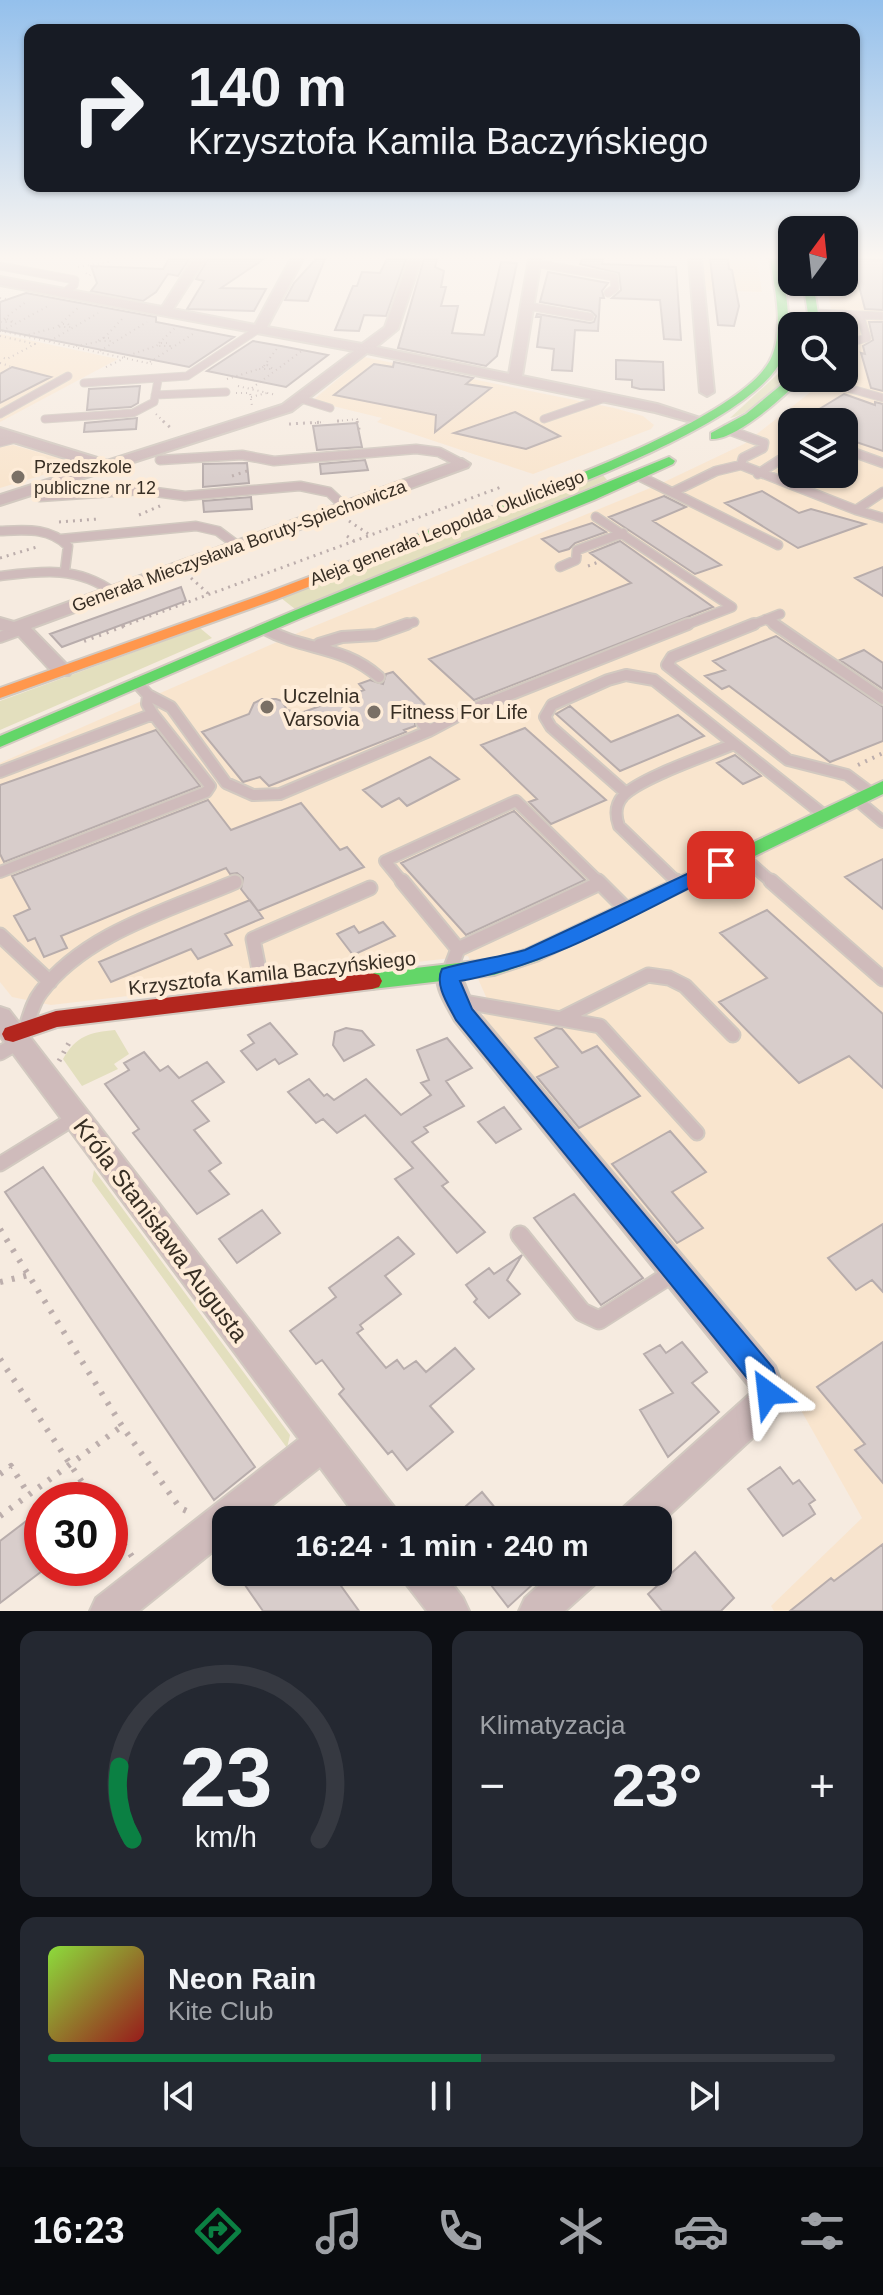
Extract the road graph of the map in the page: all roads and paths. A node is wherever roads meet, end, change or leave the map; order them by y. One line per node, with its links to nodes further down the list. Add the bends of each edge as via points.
1 (0, 334): 33 (path, via 35,344 7,359)
2 (31, 334): 14 (path)
3 (108, 334): 18 (path)
4 (168, 334): 24 (path)
5 (251, 334): 50 (lane, via 192,374)
6 (291, 334): 29 (street)
7 (383, 334): 29 (street)
8 (523, 334): 49 (street)
9 (702, 334): 55 (street)
10 (782, 334): 68 (main road, Aleja generała Leopolda Okulickiego, via 774,365 747,392)
11 (60, 335): 17 (path); 20 (path)
12 (127, 335): 15 (path); 22 (path)
13 (191, 335): 16 (path); 25 (path)
14 (24, 336)
15 (134, 336)
16 (199, 336)
17 (67, 337)
18 (104, 338): 21 (path); 22 (path)
19 (287, 340): 40 (path)
20 (49, 342)
21 (97, 342): 22 (path); 26 (path)
22 (111, 343): 27 (path); 30 (path)
23 (311, 344): 31 (path)
24 (157, 345): 25 (path); 34 (path)
25 (172, 346): 28 (path); 32 (path)
26 (73, 347)
27 (117, 347)
28 (183, 347)
29 (366, 349): 49 (street); 62 (street)
30 (99, 352)
31 (296, 355): 36 (path); 41 (path)
32 (159, 356): 35 (path); 38 (path)
33 (0, 357)
34 (123, 357)
35 (167, 357)
36 (304, 357)
37 (0, 363): 39 (path)
38 (148, 363)
39 (10, 366)
40 (264, 366): 43 (path); 44 (path)
41 (281, 366): 42 (path); 44 (path)
42 (289, 368)
43 (259, 369): 44 (path); 47 (path)
44 (274, 370): 46 (path)
45 (68, 376): 65 (lane)
46 (267, 377): 48 (path); 57 (path)
47 (230, 378)
48 (275, 379)
49 (515, 379): 60 (street)
50 (158, 380): 51 (lane); 59 (lane)
51 (84, 383)
52 (259, 391): 57 (path)
53 (858, 391): 61 (lane)
54 (226, 392): 59 (lane)
55 (707, 392)
56 (781, 392): 70 (main road, Aleja generała Leopolda Okulickiego)
57 (251, 393): 58 (path)
58 (267, 393)
59 (155, 395): 63 (lane)
60 (605, 398): 67 (lane); 68 (street)
61 (883, 398)
62 (301, 399): 64 (lane); 80 (street, via 276,413)
63 (148, 407): 66 (lane, via 133,413); 71 (path)
64 (330, 408)
65 (0, 414)
66 (45, 419)
67 (544, 419)
68 (702, 421): 70 (main road); 81 (main road, Aleja generała Leopolda Okulickiego)
69 (281, 425): 72 (path, via 357,419)
70 (726, 429): 79 (lane, via 764,443); 83 (main road, Aleja generała Leopolda Okulickiego)
71 (172, 430)
72 (360, 433)
73 (5, 438): 80 (street)
74 (858, 454): 77 (lane)
75 (160, 460): 78 (lane, via 242,455 274,461 416,449 439,452)
76 (778, 461): 82 (lane)
77 (883, 463)
78 (462, 464): 92 (street, Generała Mieczysława Boruty-Spiechowicza)
79 (741, 465): 82 (lane); 86 (lane)
80 (109, 466): 90 (street)
81 (598, 470): 84 (main road, via 614,472); 113 (main road, Aleja generała Leopolda Okulickiego)
82 (758, 474): 91 (lane)
83 (639, 476): 84 (main road, Aleja generała Leopolda Okulickiego); 86 (lane)
84 (621, 484): 118 (main road, Aleja generała Leopolda Okulickiego)
85 (494, 490): 100 (path)
86 (673, 492): 104 (lane)
87 (883, 492): 91 (lane)
88 (180, 496): 89 (lane, via 135,490); 92 (lane, via 308,487 329,492); 93 (path)
89 (40, 497)
90 (0, 500)
91 (856, 510): 95 (lane)
92 (343, 511): 100 (path); 105 (street, Generała Mieczysława Boruty-Spiechowicza)
93 (131, 517)
94 (596, 517): 99 (lane)
95 (883, 518)
96 (103, 519): 97 (path)
97 (80, 521)
98 (0, 531): 102 (lane, via 37,530)
99 (623, 533): 107 (lane, via 577,550 576,560); 123 (lane, via 732,607 425,727 280,794 253,795 226,783 185,723 168,704)
100 (370, 535): 103 (path)
101 (347, 536): 103 (path)
102 (61, 539): 105 (lane, via 196,526 218,531); 106 (path); 108 (lane, via 68,546)
103 (354, 541): 112 (path)
104 (778, 545)
105 (238, 546): 111 (street, Generała Mieczysława Boruty-Spiechowicza)
106 (0, 558)
107 (560, 567)
108 (65, 570): 110 (lane); 111 (lane, via 94,577)
109 (184, 572): 112 (path)
110 (0, 576)
111 (113, 592): 117 (street, Generała Mieczysława Boruty-Spiechowicza)
112 (210, 595): 119 (path)
113 (228, 612): 118 (main road); 121 (main road, Aleja generała Leopolda Okulickiego)
114 (780, 614): 115 (lane)
115 (766, 619): 125 (lane); 131 (lane, via 672,657 667,665 788,760)
116 (414, 622): 120 (lane, via 376,635)
117 (9, 630): 121 (street, Generała Mieczysława Boruty-Spiechowicza)
118 (259, 631): 120 (lane); 123 (main road, Aleja generała Leopolda Okulickiego)
119 (79, 643)
120 (315, 645): 122 (lane, via 351,655)
121 (62, 671): 124 (main road, Aleja generała Leopolda Okulickiego)
122 (379, 677)
123 (143, 689): 126 (lane); 127 (main road, Aleja generała Leopolda Okulickiego)
124 (0, 693)
125 (883, 699)
126 (153, 714): 130 (lane); 137 (lane, via 210,786 206,792)
127 (0, 742)
128 (734, 744): 132 (lane); 132 (lane, via 646,677 608,680 548,709 545,717 551,727); 134 (lane)
129 (883, 753): 131 (path)
130 (0, 772)
131 (841, 773): 133 (lane)
132 (626, 793): 140 (lane, via 615,820)
133 (870, 793): 134 (main road, Krzysztofa Kamila Baczyńskiego); 135 (lane)
134 (824, 815): 136 (main road, Krzysztofa Kamila Baczyńskiego)
135 (883, 822)
136 (741, 855): 140 (main road, Krzysztofa Kamila Baczyńskiego); 145 (lane)
137 (0, 872)
138 (235, 882): 146 (lane, via 91,946)
139 (600, 883): 142 (lane); 144 (lane); 144 (lane, via 516,801 385,861)
140 (680, 884): 142 (main road, Krzysztofa Kamila Baczyńskiego)
141 (370, 888): 147 (lane, via 253,939)
142 (627, 910): 144 (main road, Krzysztofa Kamila Baczyńskiego, via 532,955)
143 (0, 935): 146 (lane)
144 (455, 975): 147 (main road, Krzysztofa Kamila Baczyńskiego); 148 (lane); 158 (street, via 474,1026)
145 (883, 979)
146 (50, 982): 149 (lane)
147 (264, 996): 149 (main road, Krzysztofa Kamila Baczyńskiego, via 56,1019)
148 (560, 1019): 150 (lane, via 648,975 685,986); 154 (lane, via 600,1026)
149 (12, 1035): 153 (street, Króla Stanisława Augusta)
150 (733, 1035)
151 (75, 1036): 152 (path, via 60,1055)
152 (60, 1069)
153 (76, 1117): 155 (lane); 163 (street, Króla Stanisława Augusta)
154 (697, 1133)
155 (0, 1164)
156 (0, 1229): 159 (path)
157 (520, 1235): 158 (lane, via 582,1312 599,1320)
158 (676, 1271): 171 (street, via 763,1377 768,1393 763,1405)
159 (29, 1275): 160 (path); 162 (path)
160 (0, 1282)
161 (0, 1359): 164 (path)
162 (122, 1426): 164 (path); 172 (path, via 180,1508)
163 (322, 1443): 170 (street, Króla Stanisława Augusta); 175 (street)
164 (71, 1464): 166 (path); 167 (path)
165 (0, 1474): 168 (path, via 11,1466)
166 (47, 1482)
167 (82, 1482)
168 (24, 1487)
169 (24, 1499): 173 (path)
170 (370, 1506)
171 (652, 1506)
172 (204, 1514)
173 (0, 1516)
174 (128, 1551): 175 (path)
175 (147, 1580): 178 (street)
176 (431, 1586): 179 (street)
177 (566, 1586): 180 (street)
178 (109, 1611)
179 (450, 1611)
180 (538, 1611)

